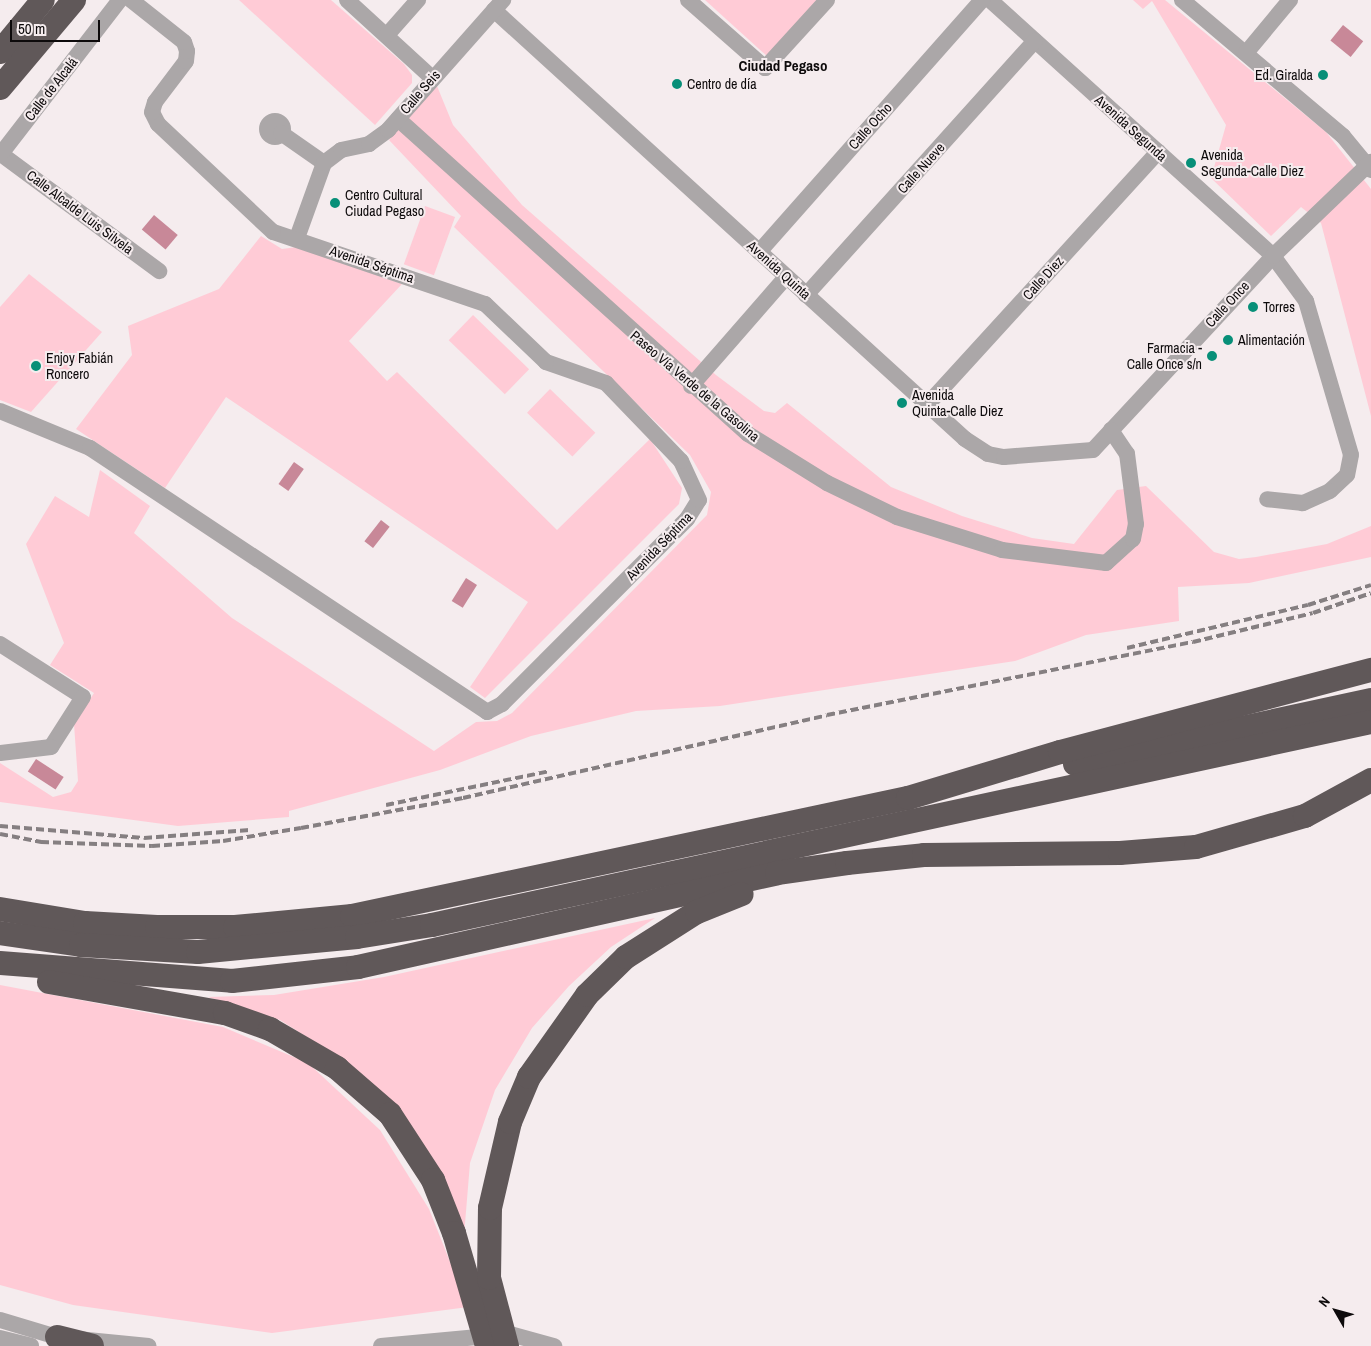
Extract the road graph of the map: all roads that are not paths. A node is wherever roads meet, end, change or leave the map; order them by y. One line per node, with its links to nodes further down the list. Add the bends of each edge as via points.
1 (43, 0): 18 (highway)
2 (74, 0): 15 (highway)
3 (88, 0): 15 (highway)
4 (120, 0): 25 (street, Calle de Alcalá)
5 (131, 0): 28 (street, Avenida Séptima, via 184,42 188,51 186,61 155,102 158,124 273,232)
6 (348, 0): 16 (street)
7 (418, 0): 16 (street)
8 (688, 0): 9 (street, via 765,68)
9 (827, 0)
10 (982, 0): 29 (street, Calle Ocho)
11 (990, 0): 17 (street, Avenida Segunda)
12 (1182, 0): 19 (street)
13 (1290, 0): 19 (street)
14 (498, 5): 20 (street, Calle Seis); 29 (street, Avenida Quinta)
15 (52, 26): 21 (highway)
16 (387, 35): 20 (street)
17 (1035, 41): 24 (street, Avenida Segunda); 33 (street, Calle Nueve)
18 (0, 52)
19 (1246, 53): 27 (street, via 1343,136)
20 (432, 78): 22 (street, Calle Seis)
21 (0, 88)
22 (398, 119): 26 (street, Calle Seis, via 369,144 340,150); 34 (street, Paseo Vía Verde de la Gasolina)
23 (282, 133): 26 (street)
24 (1158, 152): 30 (street, Avenida Segunda); 35 (street, Calle Diez)
25 (1, 154): 31 (street, Calle Alcalde Luis Silvela)
26 (324, 163): 28 (street)
27 (1370, 165): 30 (street, Calle Once)
28 (297, 238): 36 (street, Avenida Séptima, via 486,304 546,362 606,383 681,462 697,488 699,500 687,519 495,708 482,711 90,448)
29 (759, 252): 32 (street, Avenida Quinta)
30 (1273, 256): 37 (street, Calle Once); 39 (street, Avenida Segunda, via 1306,301 1351,455 1348,475 1330,491 1304,503)
31 (159, 271)
32 (786, 277): 33 (street, Avenida Quinta); 34 (street)
33 (806, 294): 35 (street, Avenida Quinta)
34 (691, 386): 37 (street, Paseo Vía Verde de la Gasolina, via 784,458 897,517 1002,550 1092,564 1106,563 1124,550 1133,540 1136,524 1127,454)
35 (928, 405): 38 (street, Avenida Quinta, via 988,454 1004,458)
36 (0, 411)
37 (1111, 430): 38 (street, Calle Once)
38 (1093, 450)
39 (1268, 499)
40 (0, 644): 46 (street, via 83,697 52,746)
41 (1371, 664): 43 (highway)
42 (1371, 670): 43 (highway)
43 (1327, 683): 48 (highway, via 1060,752)
44 (1371, 700): 48 (highway)
45 (1371, 722): 53 (highway, via 432,925 357,937 198,952 81,945)
46 (0, 753)
47 (1371, 780): 50 (highway, via 1305,816 1252,834 1196,847)
48 (908, 798): 52 (highway, via 352,916 235,927 157,927 85,922)
49 (1371, 800): 50 (highway, via 1234,849 1168,861 1100,863)
50 (1049, 855): 51 (highway, via 924,855)
51 (847, 863): 54 (highway, via 777,874 439,951 295,975 232,981 152,978); 60 (highway, via 739,894 663,932 626,957 587,995 558,1032 529,1077 510,1122 490,1208 489,1278)
52 (0, 909)
53 (0, 933)
54 (0, 963)
55 (0, 967): 59 (highway, via 71,986 226,1013 270,1028 337,1068 390,1114 433,1180 454,1233)
56 (4, 1325): 57 (street)
57 (58, 1337): 62 (highway); 63 (street)
58 (0, 1338): 61 (street)
59 (477, 1340): 60 (street); 64 (street)
60 (512, 1340): 65 (street)
61 (31, 1346)
62 (92, 1346)
63 (149, 1346)
64 (381, 1346)
65 (554, 1346)

